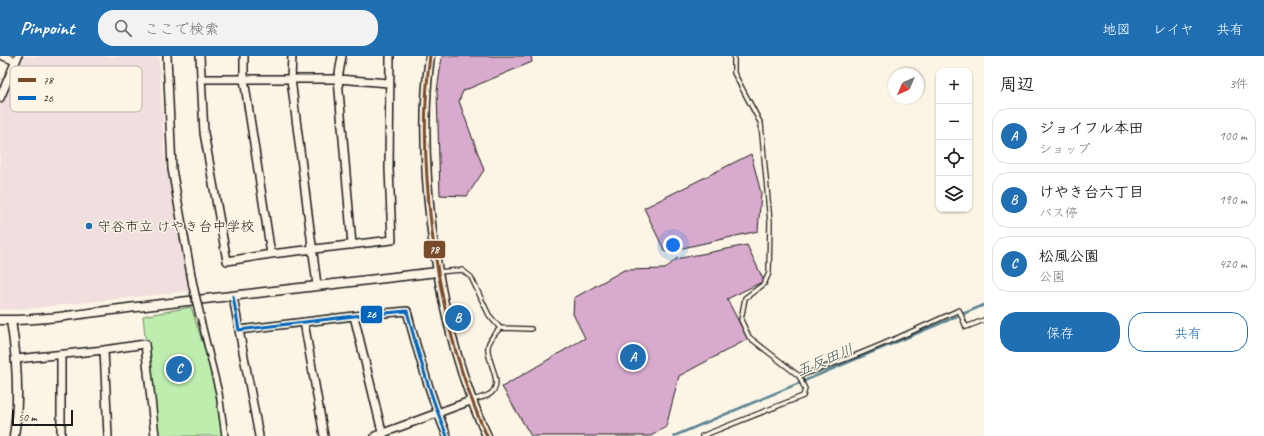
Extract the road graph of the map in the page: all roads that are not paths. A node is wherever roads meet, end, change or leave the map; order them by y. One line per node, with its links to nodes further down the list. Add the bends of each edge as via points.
1 (3, 56): 10 (street)
2 (167, 56): 24 (street, bridge, via 172,169)
3 (200, 56): 12 (street)
4 (244, 56): 13 (street)
5 (292, 56): 14 (street)
6 (342, 56): 15 (street)
7 (390, 56): 16 (street)
8 (430, 56): 21 (street, via 426,165)
9 (734, 56): 36 (lane, via 734,73 761,124 770,222 769,273 764,284 745,298 741,320 749,337)
10 (16, 59)
11 (10, 74): 17 (street)
12 (202, 79): 13 (street); 20 (street, via 204,133 228,261)
13 (244, 79): 14 (street); 20 (street)
14 (291, 79): 15 (street); 19 (street)
15 (338, 79): 16 (street); 18 (street)
16 (389, 83): 18 (street, via 392,240)
17 (0, 98)
18 (352, 245): 19 (street)
19 (313, 249): 20 (street); 22 (street)
20 (271, 254)
21 (437, 272): 22 (street); 30 (lane, via 462,270 471,277 489,315); 37 (street, via 451,335)
22 (318, 285): 23 (street)
23 (233, 296): 27 (street); 32 (street)
24 (200, 316): 44 (street, via 219,393)
25 (354, 316): 29 (street); 38 (street, via 407,311 416,348); 39 (street)
26 (0, 320): 27 (street)
27 (11, 320): 35 (street)
28 (984, 320): 36 (lane, via 966,327 959,310)
29 (304, 322): 32 (street); 46 (street)
30 (500, 328): 31 (lane); 37 (lane, via 490,339 488,348 496,386 491,393)
31 (531, 329)
32 (239, 330): 45 (street)
33 (104, 350): 34 (street); 42 (street); 43 (street, via 145,344)
34 (61, 354): 35 (street); 41 (street)
35 (16, 359): 40 (street, via 18,390)
36 (799, 376): 49 (lane, via 805,389 804,396)
37 (473, 400): 38 (street); 48 (street)
38 (438, 413): 39 (street); 47 (street)
39 (380, 435)
40 (14, 436)
41 (61, 436)
42 (108, 436)
43 (155, 436)
44 (225, 436)
45 (259, 436)
46 (324, 436)
47 (447, 436)
48 (487, 436)
49 (702, 436)

